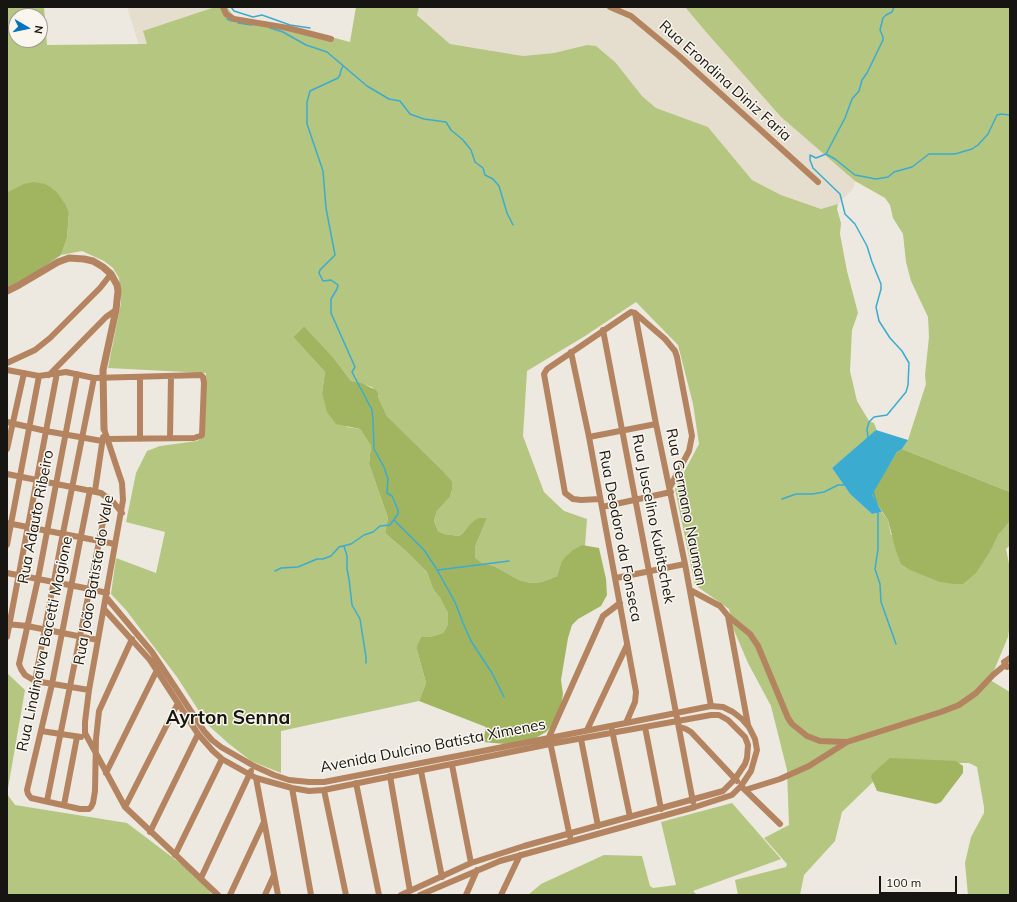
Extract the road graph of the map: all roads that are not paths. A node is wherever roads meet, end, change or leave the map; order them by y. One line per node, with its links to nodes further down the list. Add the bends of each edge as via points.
1 (223, 7): 3 (street, via 226,14 234,19 288,28)
2 (610, 7): 4 (street, Rua Erondina Diniz Faria, via 631,16)
3 (331, 39)
4 (818, 182)
5 (111, 274): 6 (street, via 103,266 89,260 66,258); 7 (street, via 118,292); 11 (street, via 50,338 35,350)
6 (7, 291)
7 (116, 310): 16 (street); 20 (street)
8 (635, 313): 9 (street, via 631,312); 23 (street, Rua Germano Nauman); 40 (street, via 672,346 678,364 692,436 689,451)
9 (603, 330): 10 (street); 27 (street, Rua Juscelino Kubitschek)
10 (571, 352): 31 (street, Rua Deodoro da Fonseca); 43 (street, via 546,369 544,374 565,492 573,499)
11 (7, 363)
12 (7, 370): 13 (street)
13 (24, 373): 17 (street); 22 (street)
14 (57, 373): 15 (street); 16 (street); 26 (street)
15 (77, 374): 19 (street); 28 (street, Rua Adauto Ribeiro)
16 (49, 375): 17 (street)
17 (40, 376): 24 (street)
18 (171, 376): 21 (street); 30 (street); 30 (street, via 201,375 204,383 202,435)
19 (94, 378): 20 (street); 29 (street)
20 (103, 378): 21 (street); 25 (street)
21 (140, 378): 32 (street)
22 (10, 423): 24 (street); 34 (street)
23 (656, 424): 27 (street); 40 (street, Rua Germano Nauman)
24 (29, 427): 26 (street); 36 (street)
25 (104, 430): 33 (street, Rua Lindinalva Bacetti Magione)
26 (46, 431): 28 (street); 37 (street)
27 (623, 431): 31 (street); 44 (street, Rua Juscelino Kubitschek)
28 (65, 434): 29 (street); 38 (street, Rua Adauto Ribeiro)
29 (82, 437): 33 (street); 39 (street)
30 (170, 438): 32 (street)
31 (589, 438): 43 (street, Rua Deodoro da Fonseca)
32 (140, 439): 33 (street)
33 (105, 440): 41 (street, Rua Lindinalva Bacetti Magione); 46 (street, Rua João Batista do Vale, via 123,487)
34 (7, 450)
35 (7, 474): 36 (street)
36 (20, 477): 37 (street); 47 (street)
37 (37, 480): 38 (street); 48 (street)
38 (55, 484): 39 (street); 49 (street, Rua Adauto Ribeiro)
39 (72, 486): 41 (street); 50 (street)
40 (670, 489): 44 (street); 55 (street, Rua Germano Nauman)
41 (92, 490): 42 (street); 51 (street, Rua Lindinalva Bacetti Magione)
42 (108, 497): 46 (street); 52 (street)
43 (600, 500): 45 (street, Rua Deodoro da Fonseca)
44 (636, 500): 45 (street); 56 (street, Rua Juscelino Kubitschek)
45 (602, 507): 59 (street, Rua Deodoro da Fonseca)
46 (122, 513): 53 (street, Rua João Batista do Vale)
47 (9, 524): 48 (street); 54 (street)
48 (28, 527): 49 (street); 58 (street)
49 (46, 531): 50 (street); 60 (street, Rua Adauto Ribeiro)
50 (63, 533): 51 (street); 61 (street)
51 (81, 537): 52 (street); 62 (street, Rua Lindinalva Bacetti Magione)
52 (99, 541): 53 (street); 63 (street)
53 (115, 544): 65 (street, Rua João Batista do Vale)
54 (7, 545)
55 (685, 564): 56 (street); 64 (street, Rua Germano Nauman)
56 (650, 571): 59 (street); 87 (street, Rua Juscelino Kubitschek)
57 (7, 573): 58 (street)
58 (19, 575): 60 (street); 69 (street)
59 (616, 578): 66 (street, Rua Deodoro da Fonseca)
60 (38, 579): 61 (street); 70 (street, Rua Adauto Ribeiro)
61 (54, 581): 62 (street); 71 (street)
62 (72, 585): 63 (street); 72 (street, Rua Lindinalva Bacetti Magione)
63 (90, 589): 65 (street); 74 (street)
64 (690, 590): 68 (street, via 720,606); 86 (street, Rua Germano Nauman)
65 (106, 595): 67 (street, Rua João Batista do Vale); 107 (street, Avenida Dulcino Batista Ximenes, via 152,652 204,731 221,747)
66 (620, 603): 77 (street, Rua Deodoro da Fonseca); 100 (street, via 603,616)
67 (104, 609): 75 (street, Avenida Dulcino Batista Ximenes); 76 (street, Rua João Batista do Vale)
68 (728, 616): 92 (street); 102 (street, via 750,634 758,646 792,724 806,736 820,741)
69 (8, 624): 70 (street); 73 (street)
70 (27, 626): 71 (street); 81 (street, Rua Adauto Ribeiro, via 19,664 25,675)
71 (45, 630): 72 (street); 81 (street)
72 (62, 633): 74 (street); 82 (street, Rua Lindinalva Bacetti Magione)
73 (7, 637)
74 (80, 637): 76 (street); 83 (street)
75 (132, 639): 80 (street, Avenida Dulcino Batista Ximenes); 104 (street, via 99,711)
76 (98, 640): 84 (street, Rua João Batista do Vale)
77 (628, 644): 88 (street, Rua Deodoro da Fonseca, via 636,697); 93 (street)
78 (1010, 658): 79 (street, via 1005,661)
79 (1008, 666): 102 (street, via 993,675 976,693 959,705)
80 (157, 670): 85 (street, Avenida Dulcino Batista Ximenes); 109 (street)
81 (35, 681): 82 (street)
82 (52, 684): 83 (street); 94 (street, Rua Lindinalva Bacetti Magione)
83 (70, 686): 84 (street); 96 (street)
84 (89, 690): 99 (street, Rua João Batista do Vale, via 84,729)
85 (178, 703): 97 (street, Avenida Dulcino Batista Ximenes); 121 (street)
86 (711, 706): 87 (street, Avenida Dulcino Batista Ximenes); 92 (street, Avenida Dulcino Batista Ximenes, via 723,707 733,712)
87 (677, 713): 88 (street, Avenida Dulcino Batista Ximenes); 89 (street, Rua Juscelino Kubitschek)
88 (626, 723): 90 (street, Avenida Dulcino Batista Ximenes)
89 (679, 724): 91 (street, Avenida Dulcino Batista Ximenes); 113 (street, via 691,732); 113 (street, Avenida Dulcino Batista Ximenes, via 719,715 735,726 745,737 748,745 747,758); 118 (street, Rua Juscelino Kubitschek)
90 (611, 726): 93 (street, Avenida Dulcino Batista Ximenes); 95 (street)
91 (645, 727): 95 (street, Avenida Dulcino Batista Ximenes); 123 (street)
92 (749, 727): 116 (street, Avenida Dulcino Batista Ximenes, via 757,750)
93 (587, 730): 100 (street, Avenida Dulcino Batista Ximenes)
94 (42, 731): 96 (street); 119 (street, Rua Lindinalva Bacetti Magione, via 27,790 29,797 34,800)
95 (612, 733): 101 (street, Avenida Dulcino Batista Ximenes); 124 (street)
96 (60, 734): 98 (street); 119 (street)
97 (198, 734): 105 (street, Avenida Dulcino Batista Ximenes); 128 (street)
98 (77, 737): 99 (street); 120 (street)
99 (87, 737): 104 (street)
100 (549, 737): 103 (street); 107 (street, Avenida Dulcino Batista Ximenes, via 324,782 289,780)
101 (581, 739): 103 (street, Avenida Dulcino Batista Ximenes); 127 (street)
102 (847, 742): 116 (street, via 809,766 780,779)
103 (550, 744): 106 (street, Avenida Dulcino Batista Ximenes); 129 (street)
104 (95, 752): 109 (street); 120 (street, via 93,803 86,810)
105 (222, 759): 110 (street, Avenida Dulcino Batista Ximenes); 131 (street)
106 (452, 765): 108 (street, Avenida Dulcino Batista Ximenes); 134 (street)
107 (254, 766): 110 (street)
108 (421, 771): 111 (street, Avenida Dulcino Batista Ximenes); 137 (street)
109 (106, 773): 121 (street)
110 (250, 774): 112 (street, Avenida Dulcino Batista Ximenes); 138 (street)
111 (390, 776): 114 (street, Avenida Dulcino Batista Ximenes); 140 (street)
112 (256, 778): 115 (street, Avenida Dulcino Batista Ximenes); 125 (street)
113 (736, 780): 116 (street); 118 (street, via 723,791)
114 (356, 784): 117 (street, Avenida Dulcino Batista Ximenes); 147 (street)
115 (292, 788): 117 (street, Avenida Dulcino Batista Ximenes); 145 (street)
116 (743, 788): 122 (street, via 732,795); 126 (street)
117 (324, 790): 146 (street)
118 (693, 800): 122 (street, Rua Juscelino Kubitschek); 123 (street)
119 (47, 801): 120 (street)
120 (64, 805)
121 (125, 807): 128 (street)
122 (695, 807): 130 (street)
123 (661, 809): 124 (street)
124 (630, 817): 127 (street)
125 (264, 822): 136 (street); 142 (street)
126 (780, 824)
127 (598, 826): 129 (street)
128 (150, 832): 131 (street)
129 (569, 834): 130 (street); 133 (street)
130 (571, 841): 132 (street)
131 (175, 854): 138 (street)
132 (520, 855): 133 (street); 152 (street)
133 (499, 858): 134 (street); 135 (street)
134 (471, 863): 137 (street)
135 (477, 870): 139 (street); 151 (street)
136 (274, 875): 143 (street); 144 (street)
137 (442, 877): 139 (street)
138 (201, 878): 141 (street)
139 (435, 884): 140 (street); 149 (street); 150 (street)
140 (410, 891): 148 (street)
141 (218, 895)
142 (230, 895)
143 (265, 895)
144 (278, 895)
145 (311, 895)
146 (346, 895)
147 (379, 895)
148 (401, 895)
149 (420, 895)
150 (432, 895)
151 (466, 895)
152 (501, 895)

